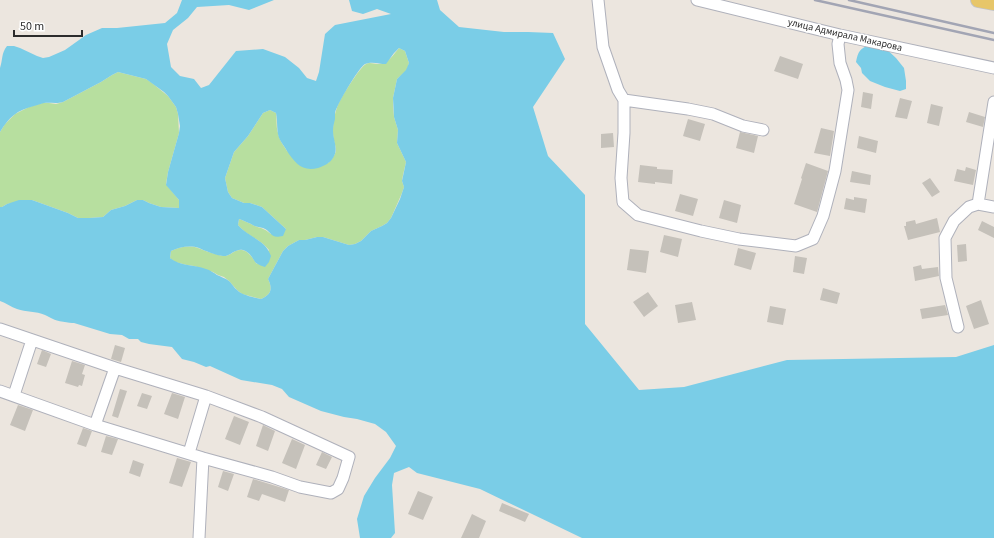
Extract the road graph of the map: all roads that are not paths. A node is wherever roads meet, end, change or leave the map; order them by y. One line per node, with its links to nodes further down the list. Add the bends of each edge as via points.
1 (598, 0): 7 (street, via 603,48)
2 (697, 0): 5 (street, улица Адмирала Макарова)
3 (979, 0): 4 (main road)
4 (994, 4)
5 (840, 35): 6 (street, улица Адмирала Макарова); 7 (street, via 840,63 848,90 835,171 823,216 813,239 796,246 738,239 638,215 623,202 621,178)
6 (994, 68)
7 (624, 100): 9 (street, via 713,114 743,126)
8 (994, 102): 10 (street)
9 (764, 130)
10 (978, 204): 11 (street); 12 (street, via 969,207 954,221 945,238 946,278)
11 (994, 207)
12 (958, 327)
13 (0, 329): 14 (street)
14 (32, 340): 15 (street); 17 (street)
15 (115, 368): 18 (street); 19 (street)
16 (0, 390): 17 (street)
17 (14, 395): 19 (street)
18 (206, 396): 20 (street); 21 (street, via 262,417 349,457 338,489 331,493 300,487)
19 (95, 425): 20 (street)
20 (189, 453): 21 (street)
21 (203, 458): 22 (street)
22 (199, 538)

